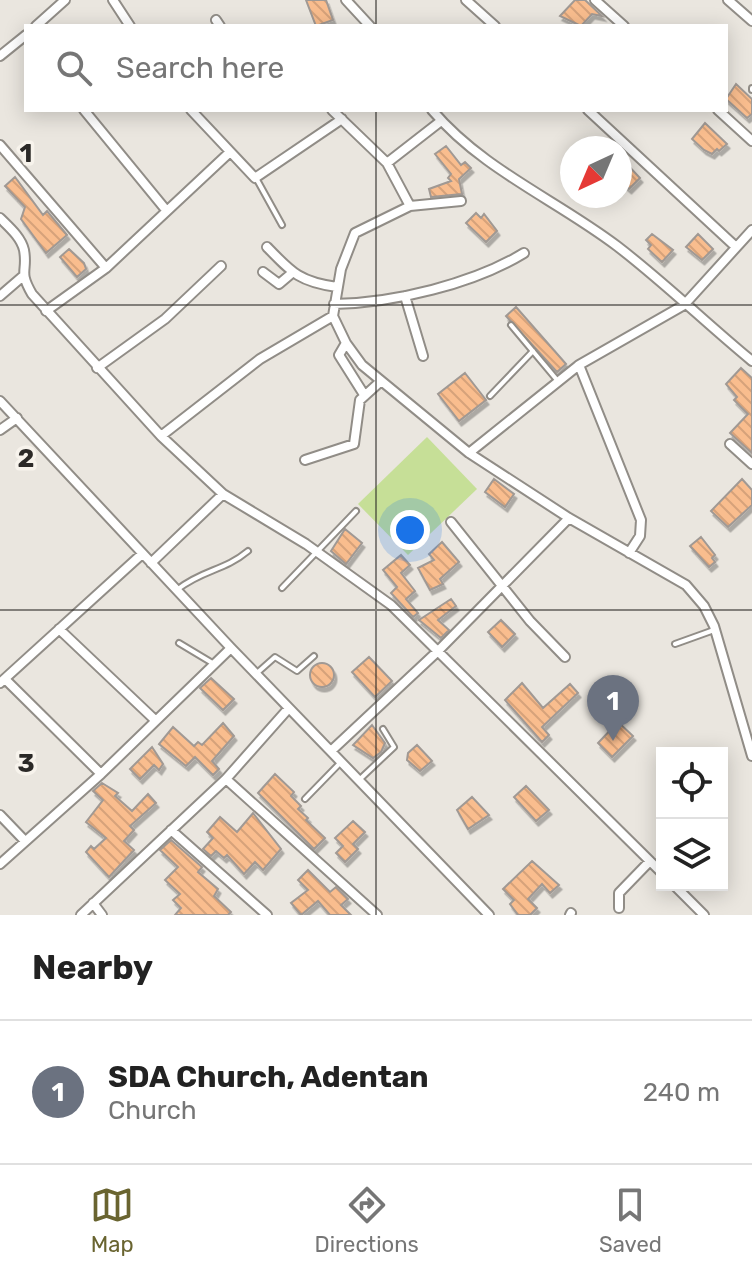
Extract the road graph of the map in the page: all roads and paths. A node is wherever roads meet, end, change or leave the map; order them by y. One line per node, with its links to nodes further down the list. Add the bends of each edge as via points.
1 (65, 0): 8 (street)
2 (113, 0): 9 (street)
3 (346, 0): 10 (street)
4 (466, 0): 11 (street)
5 (595, 0): 12 (street)
6 (728, 0): 7 (street)
7 (752, 21)
8 (38, 24)
9 (129, 24)
10 (368, 24)
11 (493, 24)
12 (622, 24)
13 (24, 38): 14 (street)
14 (0, 56)
15 (86, 112): 30 (street)
16 (193, 112): 25 (street)
17 (334, 112): 21 (street)
18 (434, 112): 22 (street)
19 (590, 112): 35 (street)
20 (720, 112): 23 (street)
21 (342, 119): 26 (street); 27 (street)
22 (441, 121): 26 (street); 46 (street, via 507,178 619,247)
23 (752, 141)
24 (0, 145): 38 (street)
25 (230, 152): 27 (street); 30 (street)
26 (387, 163): 29 (street)
27 (255, 178): 32 (lane)
28 (461, 201): 29 (street)
29 (410, 206): 42 (street, via 355,233)
30 (166, 210): 38 (street)
31 (0, 218): 41 (street, via 24,251)
32 (282, 225)
33 (752, 230): 35 (street)
34 (267, 247): 40 (street)
35 (736, 247): 46 (street)
36 (524, 253): 44 (street, via 501,266)
37 (221, 266): 56 (street, via 165,319)
38 (106, 268): 47 (street)
39 (263, 272): 40 (street, via 279,284)
40 (292, 273): 42 (street, via 309,283)
41 (22, 277): 43 (street); 47 (street)
42 (337, 287): 45 (street)
43 (0, 296)
44 (405, 296): 45 (street); 53 (street)
45 (334, 304): 48 (street)
46 (684, 305): 54 (street); 55 (street)
47 (46, 311): 56 (street)
48 (333, 316): 50 (street); 64 (street, via 260,359)
49 (511, 325): 52 (lane)
50 (346, 343): 58 (street); 59 (street, via 339,355)
51 (752, 346): 54 (lane)
52 (533, 351): 57 (lane); 60 (lane)
53 (423, 356)
54 (748, 358)
55 (579, 365): 57 (street); 75 (street, via 641,520 640,536)
56 (97, 368): 64 (street)
57 (557, 380): 66 (street)
58 (381, 381): 59 (street); 66 (street)
59 (363, 393): 67 (street, via 354,444)
60 (490, 396)
61 (0, 401): 62 (street)
62 (17, 418): 63 (street); 76 (street)
63 (0, 430)
64 (161, 436): 69 (street)
65 (730, 444): 68 (street)
66 (469, 453): 71 (street)
67 (305, 460)
68 (752, 464)
69 (223, 494): 74 (street); 77 (street)
70 (356, 511): 74 (lane)
71 (569, 518): 75 (street); 78 (street)
72 (451, 522): 78 (street)
73 (248, 551): 80 (lane, via 224,569 199,574)
74 (319, 552): 79 (lane); 86 (street, via 370,588)
75 (629, 553): 81 (street, via 686,585)
76 (142, 554): 77 (street); 82 (street)
77 (151, 563): 80 (street)
78 (503, 586): 86 (street); 88 (street)
79 (282, 588)
80 (176, 591): 85 (street)
81 (714, 628): 84 (lane); 96 (street)
82 (59, 629): 91 (street); 93 (street)
83 (179, 643): 89 (lane)
84 (675, 644)
85 (231, 648): 89 (street); 90 (street)
86 (439, 650): 95 (street); 105 (street)
87 (314, 656): 90 (lane, via 297,671 275,657)
88 (565, 657)
89 (214, 664): 93 (street)
90 (256, 675): 92 (street)
91 (3, 681): 98 (street)
92 (288, 709): 95 (street); 99 (street)
93 (155, 720): 98 (street)
94 (383, 729): 100 (lane, via 394,747)
95 (331, 751): 97 (street)
96 (752, 756)
97 (341, 762): 100 (street); 101 (lane)
98 (101, 774): 104 (street)
99 (226, 779): 103 (street); 114 (street)
100 (359, 780): 115 (street)
101 (305, 799)
102 (0, 815): 104 (street)
103 (171, 830): 109 (street); 113 (street)
104 (25, 841): 106 (street)
105 (650, 861): 107 (street); 110 (street, via 619,893)
106 (0, 864)
107 (656, 867)
108 (680, 891): 116 (street)
109 (93, 903): 111 (street); 112 (street)
110 (619, 908)
111 (81, 915)
112 (102, 915)
113 (267, 915)
114 (377, 915)
115 (489, 915)
116 (704, 915)

